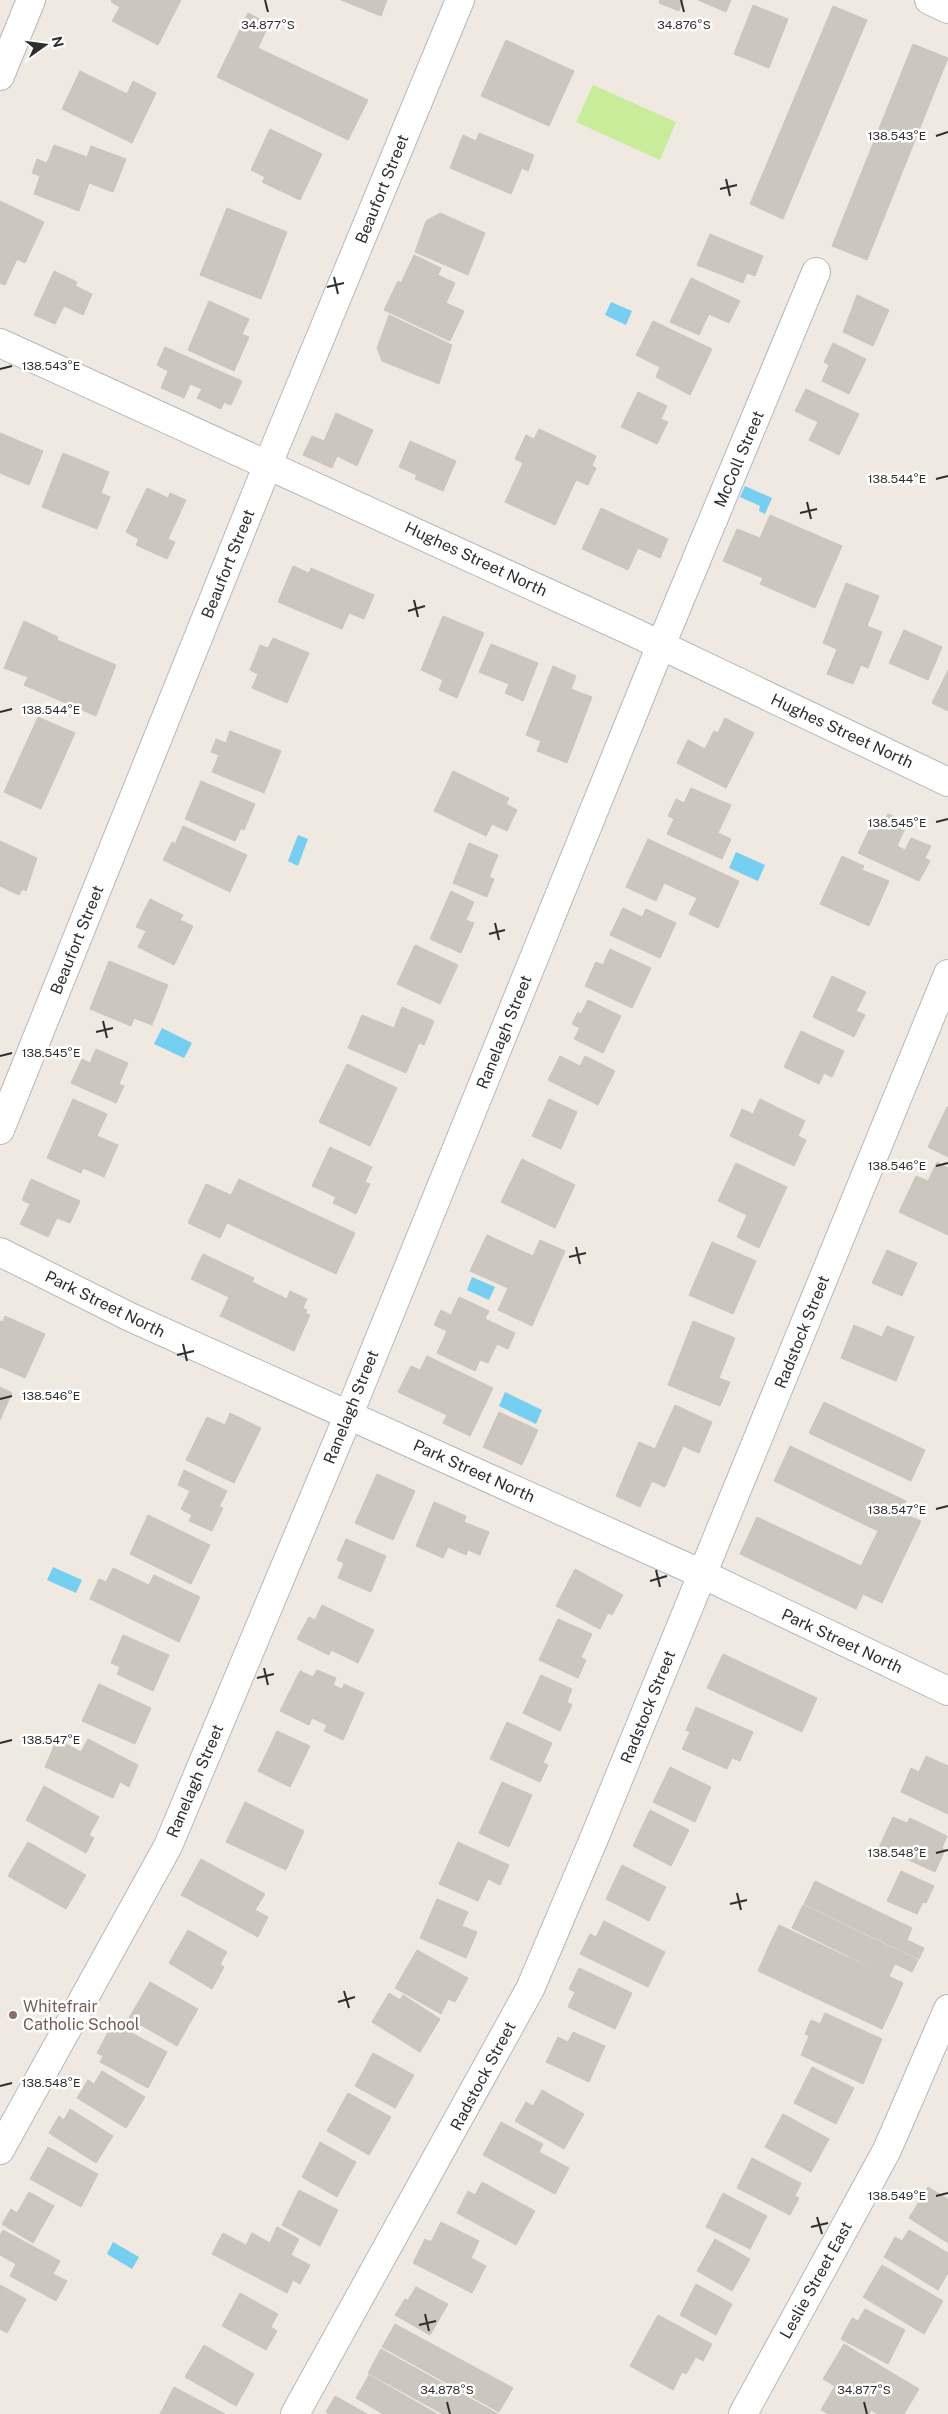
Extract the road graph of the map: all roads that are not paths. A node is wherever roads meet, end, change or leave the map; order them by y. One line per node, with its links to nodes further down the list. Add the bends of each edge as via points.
1 (31, 0): 5 (street)
2 (460, 0): 8 (street, Beaufort Street)
3 (929, 0): 4 (street)
4 (948, 9)
5 (0, 76)
6 (816, 272): 9 (street, McColl Street)
7 (0, 343): 8 (street, Hughes Street North)
8 (268, 464): 9 (street, Hughes Street North); 12 (street, Beaufort Street)
9 (661, 645): 10 (street, Hughes Street North); 14 (street, Ranelagh Street)
10 (948, 782)
11 (948, 974): 15 (street, Radstock Street)
12 (0, 1130)
13 (0, 1252): 14 (street, Park Street North, via 130,1317)
14 (349, 1414): 15 (street, Park Street North); 18 (street, Ranelagh Street, via 168,1846)
15 (702, 1574): 16 (street, Park Street North); 19 (street, Radstock Street, via 530,1989)
16 (948, 1691)
17 (948, 2009): 20 (street, Leslie Street East, via 888,2150)
18 (0, 2150)
19 (295, 2414)
20 (744, 2414)

